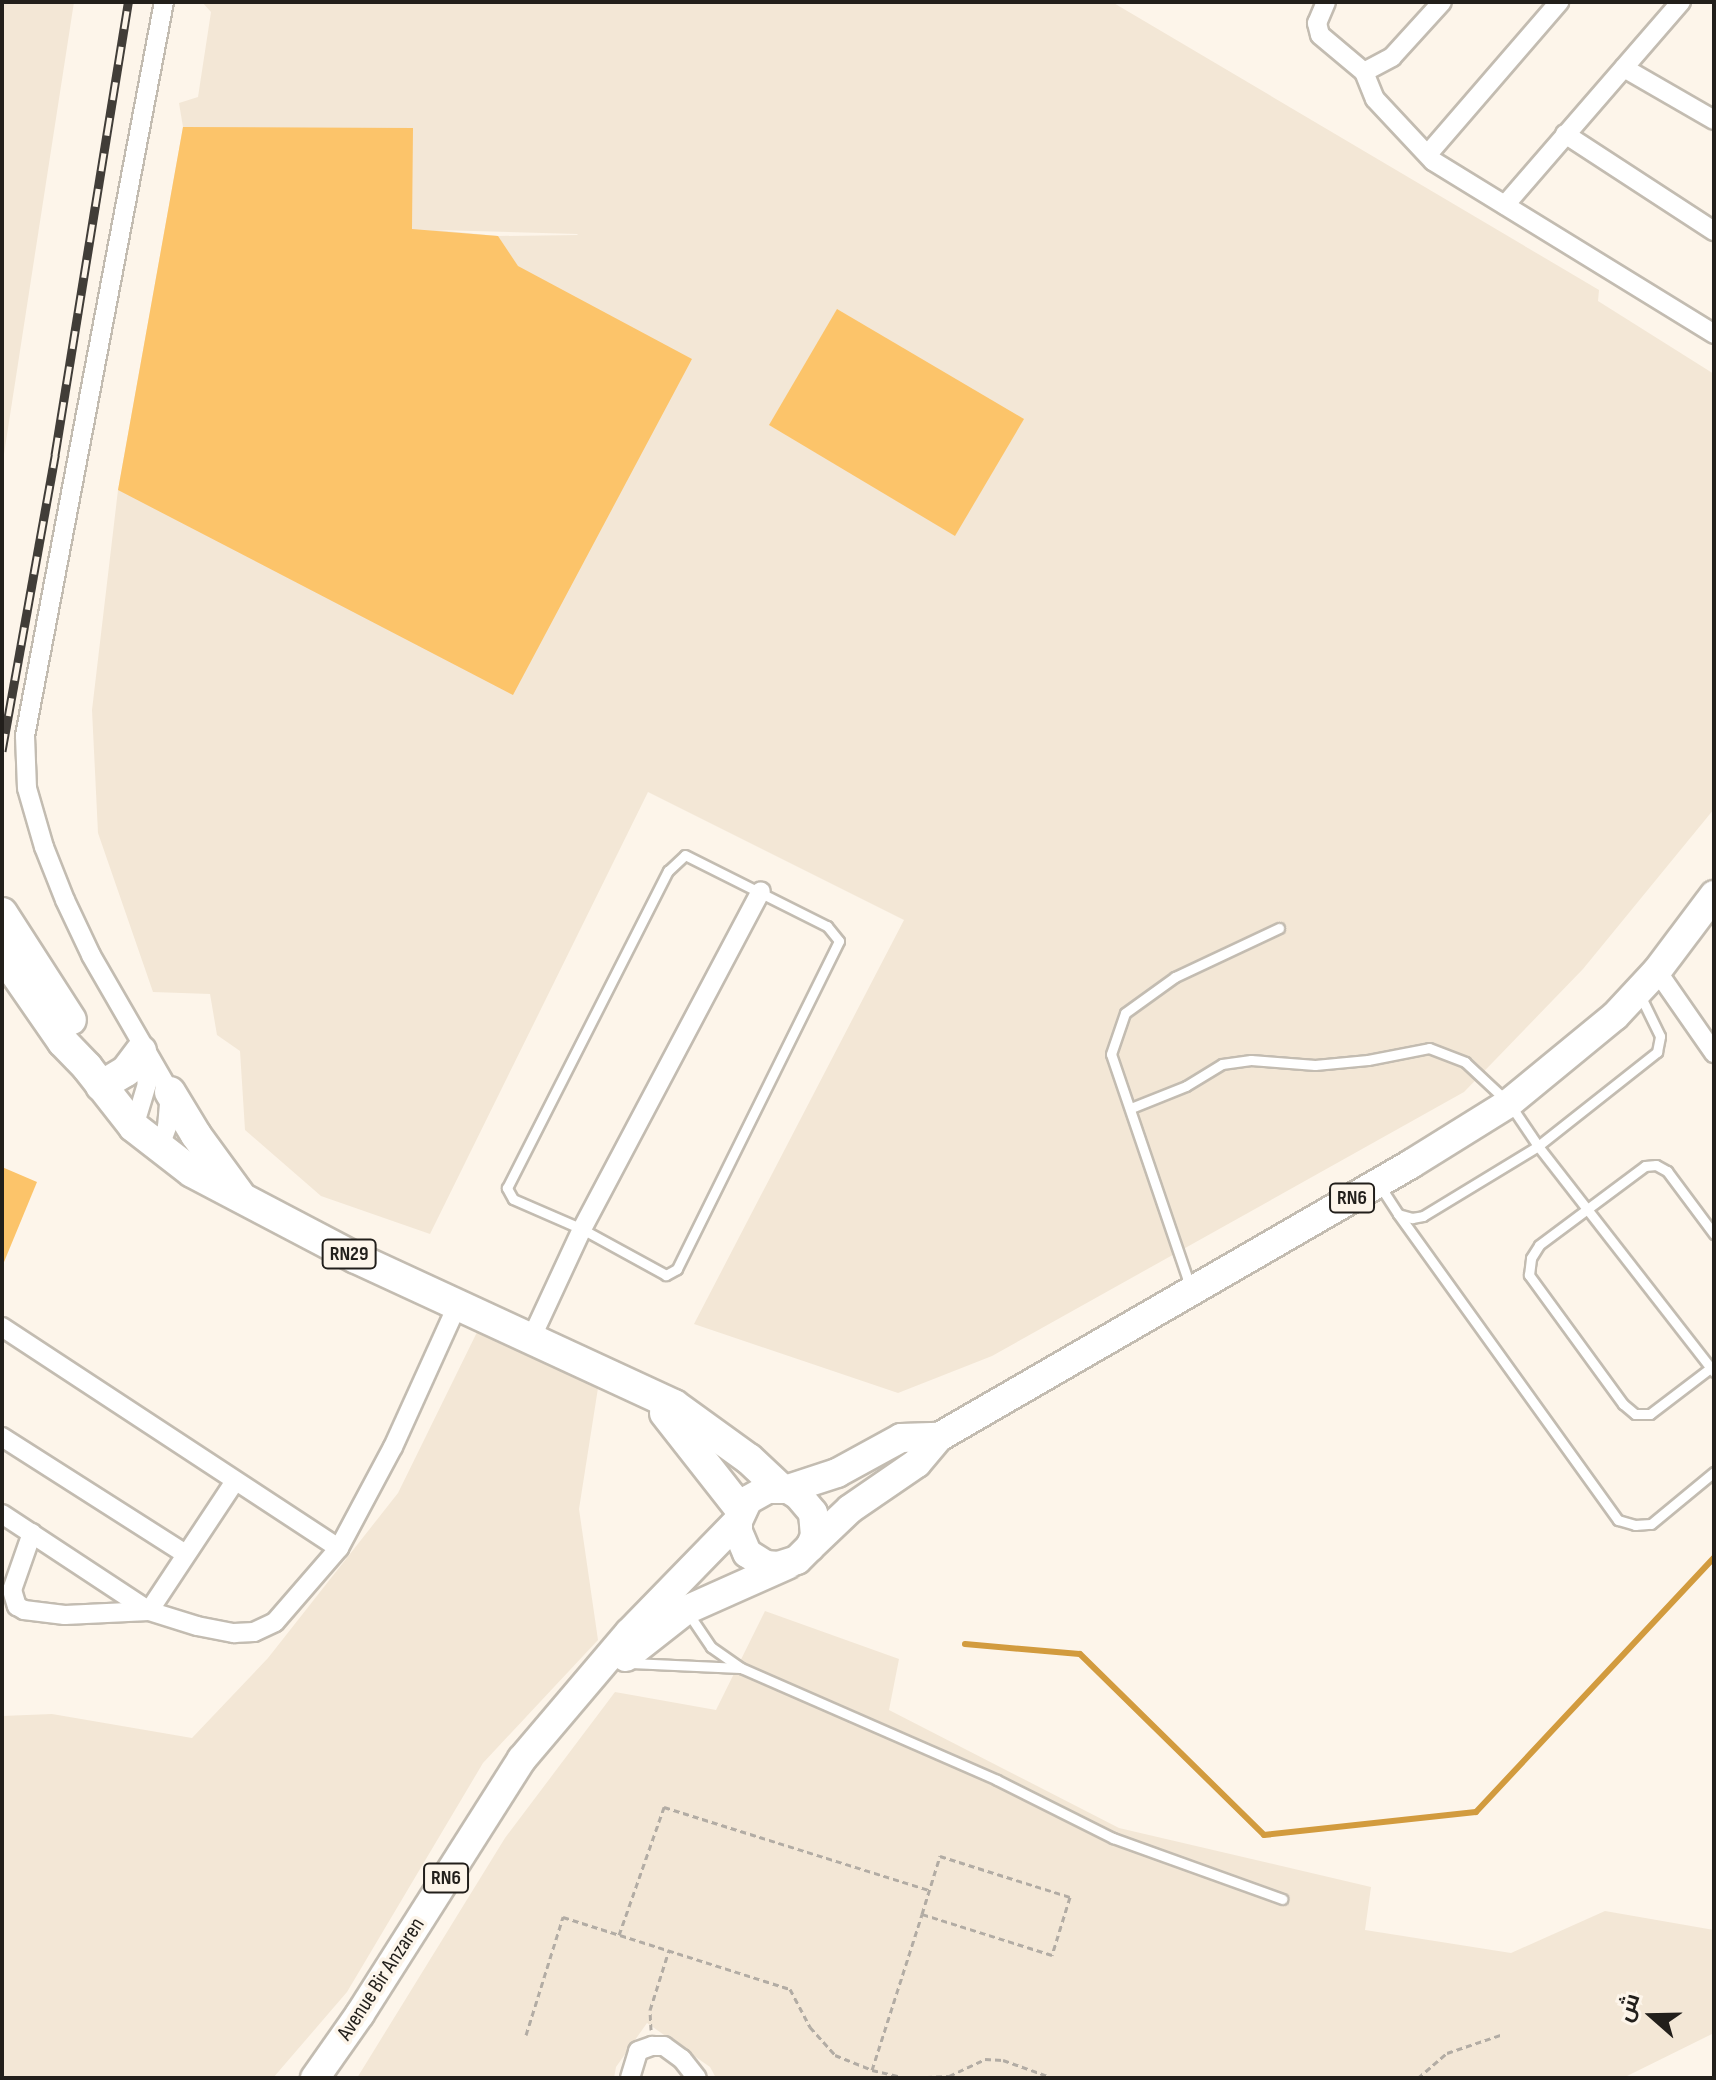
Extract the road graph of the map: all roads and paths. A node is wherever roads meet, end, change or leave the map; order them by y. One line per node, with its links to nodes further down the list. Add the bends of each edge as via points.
1 (164, 2): 19 (street, via 25,736 27,788 44,847 91,955)
2 (1326, 2): 7 (street, via 1317,23 1320,35)
3 (1442, 2): 7 (street, via 1392,57)
4 (1559, 2): 10 (street)
5 (1681, 2): 6 (street)
6 (1624, 68): 8 (street); 9 (street)
7 (1364, 72): 10 (street, via 1375,99)
8 (1713, 118)
9 (1565, 134): 11 (street); 12 (street)
10 (1428, 154): 11 (street)
11 (1505, 205): 13 (street)
12 (1714, 231)
13 (1714, 334)
14 (761, 891): 32 (street); 32 (lane, via 693,856 679,857 668,871 507,1188 513,1199); 32 (lane, via 827,926 839,941 677,1269 661,1273)
15 (1714, 895): 18 (main road, RN6)
16 (1279, 928): 24 (lane, via 1175,977 1125,1013 1111,1054)
17 (7, 935): 21 (highway, RN29, via 63,1042)
18 (1648, 981): 20 (street); 23 (main road, RN6, via 1551,1072); 26 (lane, via 1660,1036 1657,1052)
19 (139, 1042): 21 (highway, via 126,1071); 22 (street); 25 (street, via 147,1084)
20 (1714, 1053)
21 (94, 1076): 25 (highway, RN29)
22 (170, 1092): 27 (street); 29 (highway)
23 (1509, 1103): 24 (lane, via 1465,1062 1429,1048 1315,1065 1251,1060 1222,1064 1186,1086); 26 (lane); 28 (main road, RN6)
24 (1131, 1108): 34 (lane)
25 (134, 1127): 27 (highway, RN29)
26 (1538, 1146): 30 (lane); 31 (lane, via 1423,1216)
27 (159, 1149): 29 (highway, RN29)
28 (1378, 1183): 31 (lane); 34 (main road, RN6)
29 (245, 1202): 35 (highway, RN29)
30 (1588, 1211): 33 (lane, via 1645,1166 1656,1165 1667,1171); 38 (lane); 38 (lane, via 1539,1245 1529,1275 1623,1404 1635,1414 1650,1414)
31 (1398, 1214): 42 (lane, via 1618,1520 1651,1524)
32 (582, 1229): 37 (street)
33 (1714, 1234)
34 (1192, 1292): 41 (main road, RN6)
35 (457, 1306): 37 (highway, RN29); 48 (street, via 393,1447)
36 (2, 1327): 43 (street)
37 (530, 1341): 39 (highway, RN29)
38 (1713, 1369)
39 (644, 1392): 44 (highway, RN29, via 674,1405); 46 (highway, RN29, via 681,1429)
40 (2, 1437): 49 (street)
41 (939, 1437): 44 (main road, RN6, via 901,1438 837,1473); 50 (main road, RN6, via 917,1463 850,1509)
42 (1714, 1472)
43 (235, 1481): 48 (street); 49 (street)
44 (784, 1489): 46 (main road, RN6, via 757,1493); 50 (main road, via 813,1513 815,1536)
45 (2, 1514): 47 (street)
46 (740, 1516): 50 (main road, via 738,1532 747,1553 766,1565); 55 (main road, Avenue Bir Anzaren / RN6)
47 (32, 1533): 52 (street); 52 (street, via 12,1590 17,1606 65,1615)
48 (339, 1548): 52 (street, via 275,1622 254,1632 197,1626)
49 (184, 1553): 52 (street)
50 (800, 1556): 51 (main road, Avenue Bir Anzaren / RN6)
51 (686, 1610): 53 (main road, Avenue Bir Anzaren / RN6); 54 (lane, via 711,1647)
52 (149, 1611)
53 (619, 1662): 54 (lane); 55 (main road, Avenue Bir Anzaren / RN6)
54 (741, 1668): 57 (lane, via 997,1780 1113,1838)
55 (585, 1684): 65 (main road, Avenue Bir Anzaren / RN6, via 487,1810)
56 (929, 1890): 58 (path); 58 (path, via 940,1856 1070,1897 1052,1955); 59 (path, via 664,1807)
57 (1282, 1899)
58 (922, 1914): 64 (path)
59 (619, 1935): 60 (path); 62 (path, via 563,1917)
60 (669, 1950): 63 (path, via 650,2010); 64 (path, via 790,1989 810,2027 835,2055)
61 (1503, 2034): 69 (path, via 1447,2053)
62 (526, 2035)
63 (652, 2046): 66 (street, via 638,2051); 67 (street, via 664,2046)
64 (872, 2070): 68 (path, via 906,2078 949,2076 985,2059)
65 (315, 2078)
66 (630, 2078)
67 (697, 2078)
68 (1053, 2078)
69 (1418, 2078)

